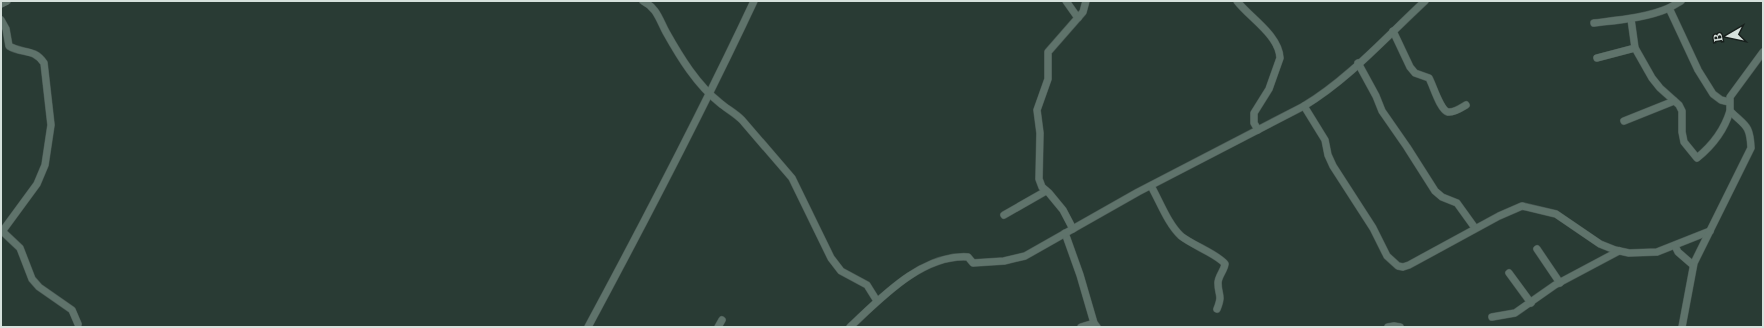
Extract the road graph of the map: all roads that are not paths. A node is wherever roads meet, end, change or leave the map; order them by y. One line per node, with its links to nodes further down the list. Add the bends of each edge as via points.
1 (7, 1): 9 (street)
2 (643, 1): 20 (street, via 654,8 686,64)
3 (754, 1): 20 (street)
4 (1066, 1): 11 (street)
5 (1086, 1): 11 (street)
6 (1237, 1): 27 (street, via 1264,28 1280,52 1269,89 1254,113 1254,123)
7 (1425, 1): 15 (street)
8 (1681, 1): 10 (street)
9 (1, 4)
10 (1670, 5): 12 (street, via 1659,12); 22 (street, via 1698,70 1713,94)
11 (1078, 18): 29 (street, via 1048,52 1048,79 1037,110 1040,133 1039,179)
12 (1631, 18): 14 (street); 16 (street)
13 (1, 20): 46 (street, via 9,46 39,56 44,63 51,125 45,165 37,184 3,232 20,248 32,279 39,287 72,310)
14 (1594, 23)
15 (1393, 31): 19 (street); 23 (street, via 1410,67 1415,73 1429,78 1440,104 1446,111 1454,111)
16 (1635, 48): 18 (street); 21 (street, via 1652,78)
17 (1763, 52): 22 (street)
18 (1597, 58)
19 (1358, 63): 24 (street); 31 (street, via 1382,111 1435,191 1457,204)
20 (710, 94): 41 (street, via 742,120 792,178 831,258 842,271 867,285); 48 (street)
21 (1674, 101): 25 (street, via 1682,111 1684,142 1697,158 1715,142 1726,124); 26 (street)
22 (1729, 102): 25 (street)
23 (1466, 105)
24 (1304, 106): 27 (street); 31 (street, via 1325,140 1333,166 1392,262 1403,267 1409,265)
25 (1730, 111): 33 (street, via 1746,125 1751,136 1751,148)
26 (1624, 121)
27 (1258, 130): 28 (street)
28 (1151, 186): 32 (street); 43 (street, via 1173,226 1181,235 1225,264 1224,272 1218,281 1221,300)
29 (1046, 191): 30 (street); 32 (street, via 1063,210)
30 (1004, 215)
31 (1476, 228): 37 (street, via 1522,206 1556,214 1600,244)
32 (1073, 229): 34 (street)
33 (1710, 231): 35 (street); 38 (street)
34 (1065, 233): 41 (street, via 1024,256 1004,261 972,263 968,257 947,258 921,269 898,284); 47 (street)
35 (1674, 246): 37 (street, via 1657,252); 38 (street)
36 (1537, 249): 40 (street)
37 (1619, 251): 40 (street)
38 (1693, 265): 54 (street)
39 (1509, 273): 42 (street)
40 (1560, 283): 42 (street)
41 (878, 302): 50 (street)
42 (1531, 303): 44 (street, via 1515,314)
43 (1217, 309)
44 (1492, 317)
45 (722, 320): 49 (street)
46 (78, 324)
47 (1095, 325): 51 (street)
48 (588, 327)
49 (718, 327)
50 (850, 327)
51 (1080, 327)
52 (1388, 327): 53 (street)
53 (1400, 327)
54 (1682, 327)

